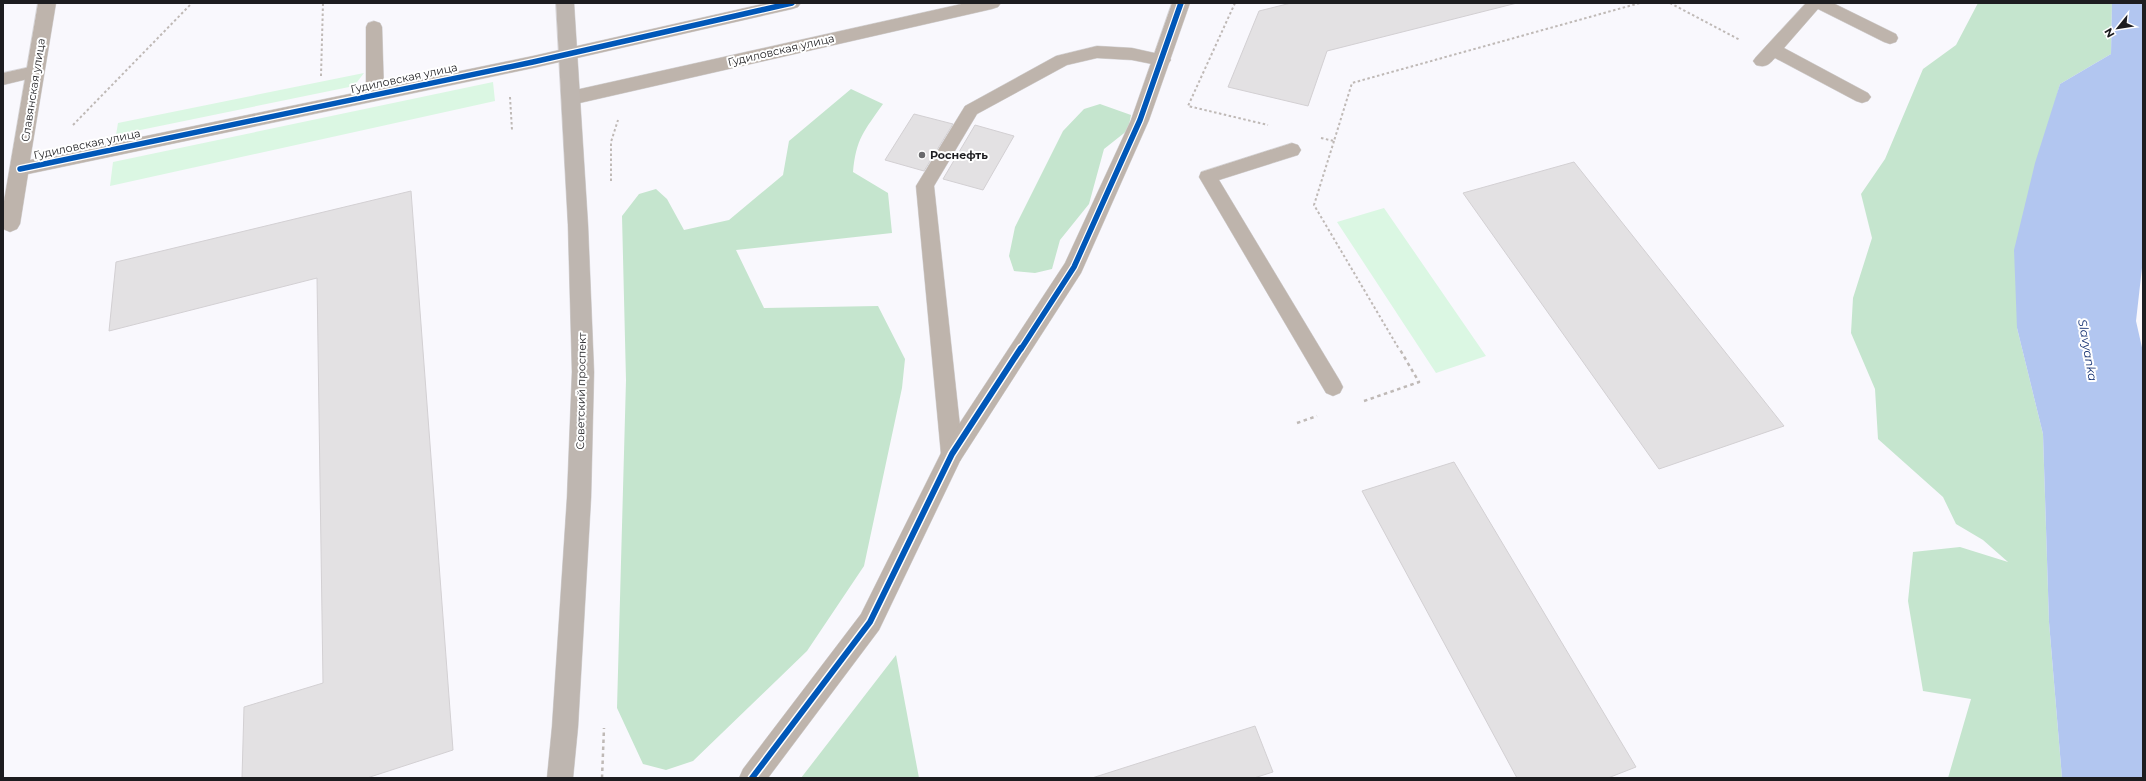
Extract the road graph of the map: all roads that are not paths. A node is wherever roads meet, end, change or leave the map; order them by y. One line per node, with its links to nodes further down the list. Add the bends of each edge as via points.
1 (47, 3): 12 (street, Славянская улица)
2 (565, 3): 10 (main road, Советский проспект)
3 (792, 3): 10 (street, Гудиловская улица)
4 (992, 3): 16 (street, Гудиловская улица)
5 (1182, 3): 11 (street)
6 (1815, 3): 15 (lane, via 1767,55)
7 (1819, 3): 9 (lane)
8 (374, 27): 14 (lane)
9 (1890, 38)
10 (567, 54): 14 (street, Гудиловская улица); 16 (main road, Советский проспект)
11 (1162, 60): 21 (street, via 1140,120 1074,267); 21 (lane, via 1132,54 1097,52 1062,60 971,110 925,186)
12 (34, 72): 13 (lane); 18 (street, Славянская улица)
13 (3, 78)
14 (375, 94): 18 (street, Гудиловская улица)
15 (1862, 97)
16 (571, 98): 22 (main road, Советский проспект, via 583,372 578,514)
17 (1292, 150): 20 (lane, via 1208,177)
18 (20, 169): 19 (street, Славянская улица)
19 (10, 224)
20 (1333, 387)
21 (952, 454): 23 (street, via 870,622)
22 (560, 778)
23 (752, 778)

